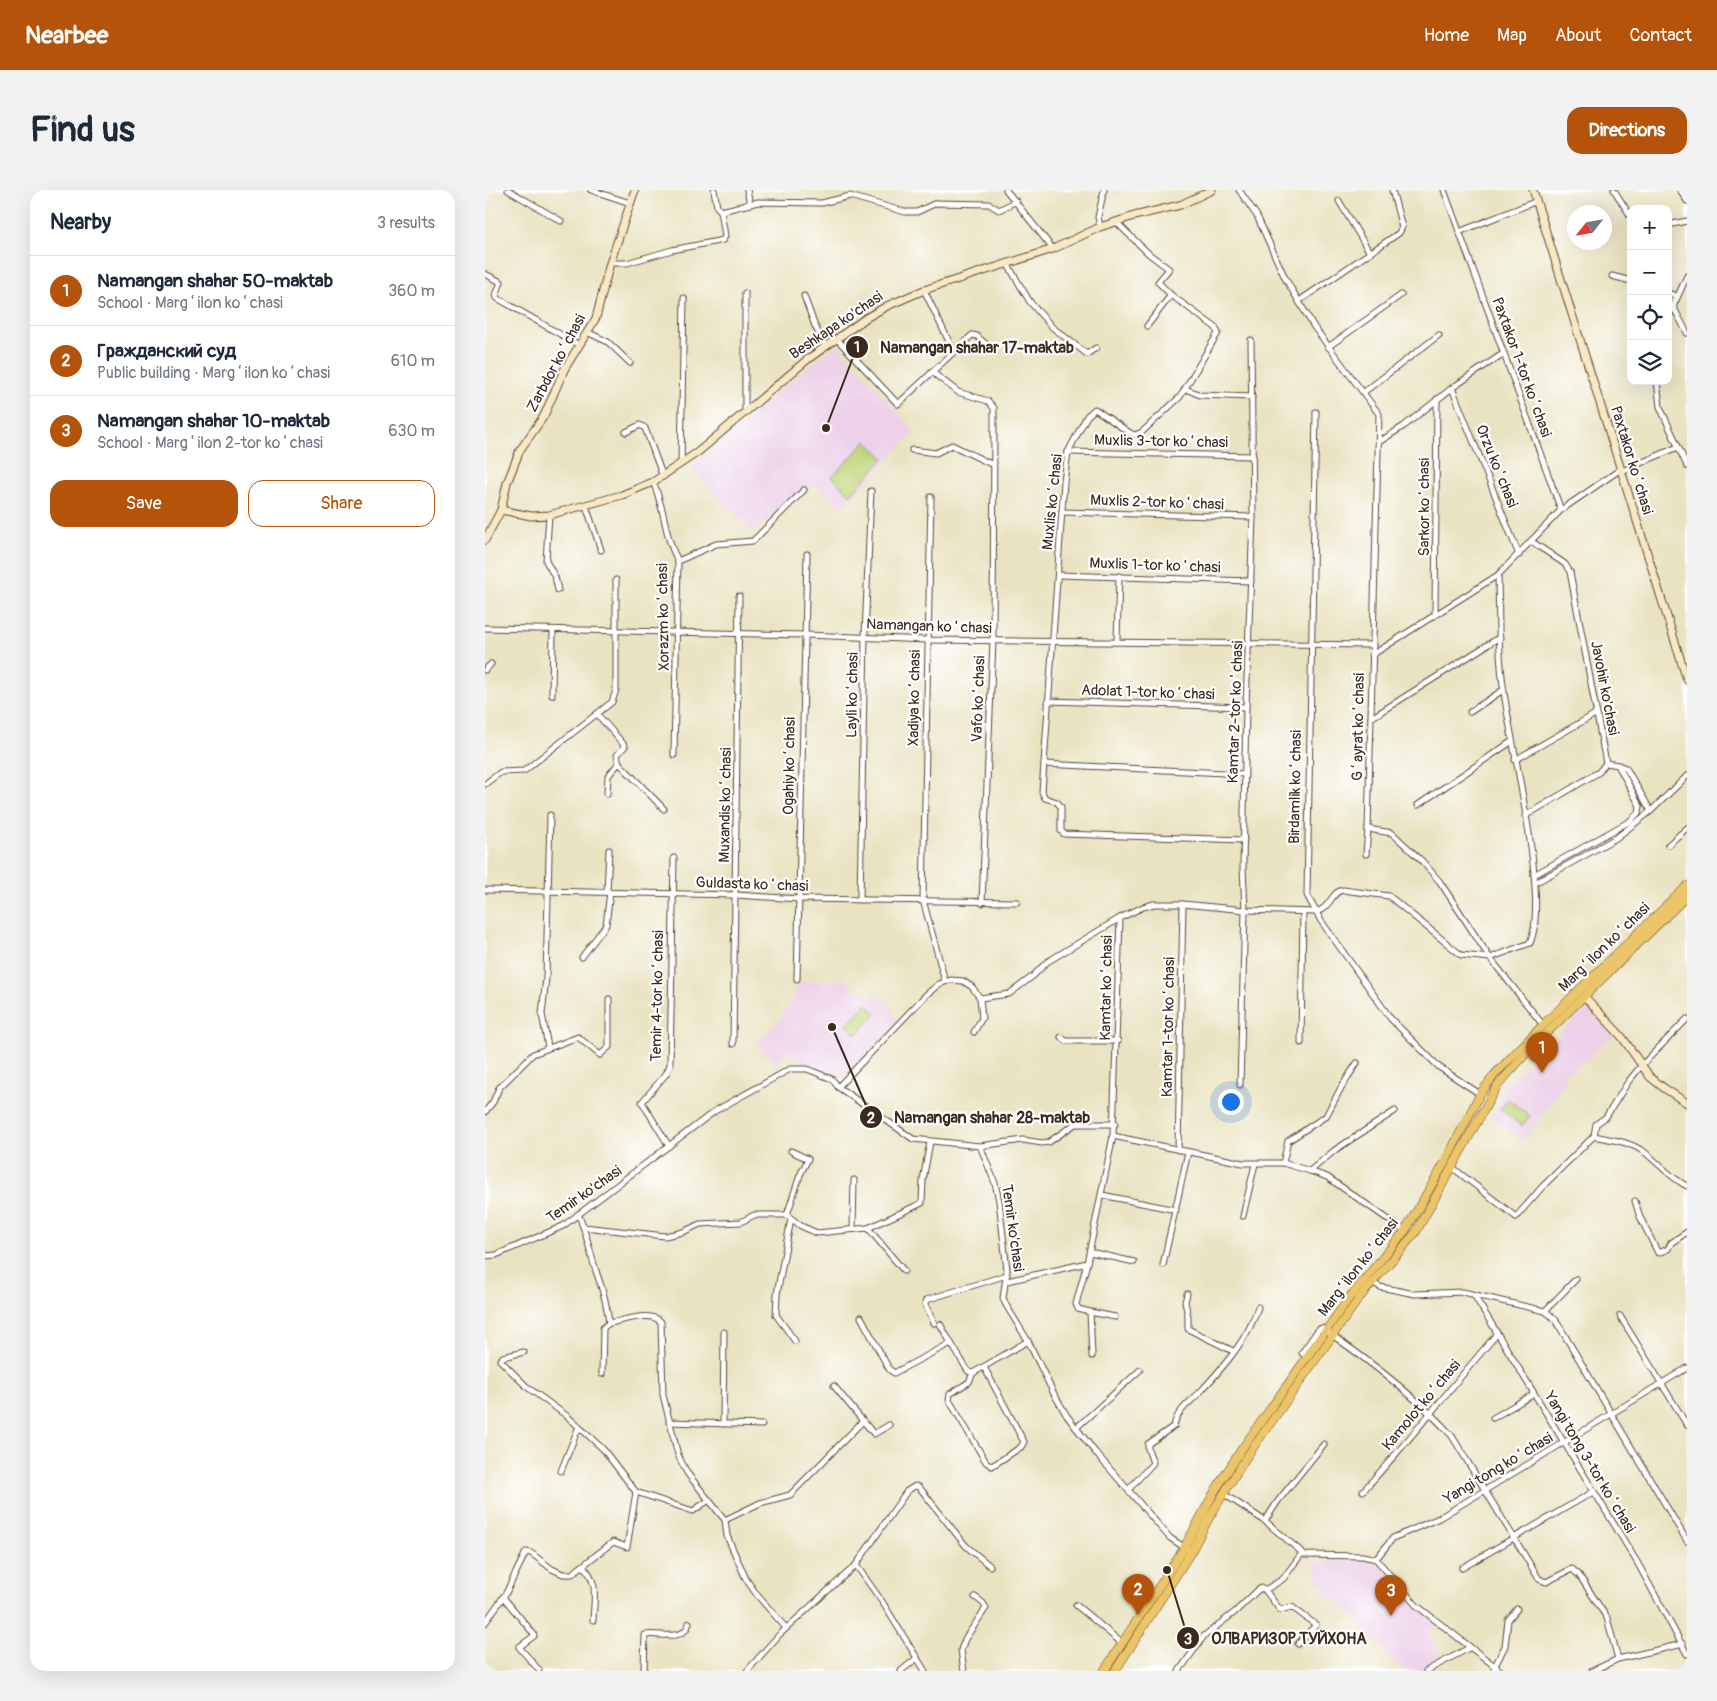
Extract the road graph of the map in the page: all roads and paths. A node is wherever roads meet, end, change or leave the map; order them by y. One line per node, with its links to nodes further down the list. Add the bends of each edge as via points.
1 (509, 190): 23 (street)
2 (591, 190): 19 (street)
3 (635, 190): 19 (street, Zarbdor koʻchasi)
4 (714, 190): 21 (street, via 717,207)
5 (747, 190): 20 (street)
6 (1006, 190): 15 (street)
7 (1104, 190): 27 (street, via 1098,217)
8 (1212, 190): 25 (street, Beshkapa ko'chasi, via 1180,205)
9 (1239, 190): 45 (street, Gʻayrat koʻchasi, via 1257,216)
10 (1392, 190): 30 (street, via 1401,230)
11 (1444, 190): 28 (street, Paxtakor 1-tor koʻchasi)
12 (1533, 190): 17 (street, Paxtakor koʻchasi)
13 (1614, 190): 22 (street)
14 (1680, 190): 18 (street)
15 (1016, 201): 20 (street, via 999,210 989,204 935,203 912,212 850,196 822,203); 29 (street)
16 (1339, 201): 30 (street)
17 (1537, 201): 28 (street); 79 (street, Paxtakor koʻchasi)
18 (1687, 201)
19 (630, 203): 31 (street, Zarbdor koʻchasi)
20 (750, 204): 21 (street)
21 (721, 211): 31 (street, via 723,240 627,263)
22 (1627, 211)
23 (561, 220)
24 (1687, 221): 26 (street)
25 (1116, 222): 27 (street, Beshkapa ko'chasi); 39 (street, via 1169,269 1158,282)
26 (1672, 223)
27 (1100, 227): 29 (street, Beshkapa ko'chasi)
28 (1459, 232): 59 (street, Paxtakor 1-tor koʻchasi)
29 (1053, 249): 32 (street, Beshkapa ko'chasi)
30 (1370, 253): 45 (street)
31 (610, 263): 48 (street, Zarbdor koʻchasi, via 603,298)
32 (1008, 265): 37 (street, Beshkapa ko'chasi); 57 (street, via 1022,290 1051,326 1087,354)
33 (485, 274): 53 (street, via 501,282 497,298)
34 (1612, 276): 36 (street)
35 (1687, 276): 43 (street)
36 (1627, 280)
37 (924, 290): 51 (street, Beshkapa ko'chasi, via 887,306); 58 (street)
38 (745, 293): 68 (street)
39 (1171, 294): 47 (street); 64 (street, Muxlis koʻchasi, via 1217,329 1217,336)
40 (1672, 294): 43 (street)
41 (1401, 295): 56 (street)
42 (804, 296): 54 (street)
43 (1677, 296): 46 (street)
44 (684, 298): 76 (street)
45 (1299, 301): 56 (street, Gʻayrat koʻchasi)
46 (1673, 306): 49 (street)
47 (1147, 326)
48 (587, 332): 53 (street, Zarbdor koʻchasi); 60 (street, via 607,342)
49 (1687, 333)
50 (1439, 335): 65 (street)
51 (836, 338): 54 (street, Beshkapa ko'chasi); 61 (street, via 895,404)
52 (1251, 340): 66 (street, Kamtar 2-tor koʻchasi)
53 (579, 345): 86 (street, Zarbdor koʻchasi, via 564,370 545,416 520,450)
54 (825, 346): 68 (street, Beshkapa ko'chasi)
55 (988, 346): 58 (street, via 975,335)
56 (1328, 347): 65 (street, Gʻayrat koʻchasi)
57 (1096, 348)
58 (954, 352): 61 (street)
59 (1504, 353): 63 (street); 87 (street, Paxtakor 1-tor koʻchasi)
60 (630, 362)
61 (932, 372): 77 (street, Vafo koʻchasi, via 958,392 991,403 995,416)
62 (1657, 385): 72 (street, via 1660,407)
63 (1451, 388): 67 (street); 95 (street, Orzu koʻchasi)
64 (1186, 389): 66 (street, via 1201,394); 74 (street, Muxlis koʻchasi, via 1139,434 1130,433 1097,410 1091,411)
65 (1365, 392): 71 (street, Gʻayrat koʻchasi, via 1379,414)
66 (1253, 397): 75 (street, Kamtar 2-tor koʻchasi)
67 (1437, 399): 71 (street); 104 (street, Sarkor koʻchasi)
68 (745, 410): 76 (street, Beshkapa ko'chasi)
69 (1316, 412): 118 (street, Birdamlik koʻchasi)
70 (626, 432): 80 (street, via 640,425 645,428)
71 (1379, 442): 119 (street, Gʻayrat koʻchasi)
72 (1678, 447): 78 (street); 79 (street)
73 (912, 450): 77 (street, via 936,453 952,445)
74 (1068, 452): 75 (street, Muxlis 3-tor koʻchasi); 88 (street, Muxlis koʻchasi)
75 (1253, 456): 90 (street, Kamtar 2-tor koʻchasi)
76 (681, 465): 80 (street, Beshkapa ko'chasi)
77 (993, 465): 115 (street, Vafo koʻchasi)
78 (1687, 466)
79 (1621, 470): 87 (street); 122 (street, Paxtakor koʻchasi)
80 (663, 477): 81 (street, Beshkapa ko'chasi)
81 (653, 482): 85 (street, Beshkapa ko'chasi); 96 (street, Xorazm koʻchasi)
82 (804, 490): 96 (street, via 753,540 715,544)
83 (871, 492): 111 (street, Layli koʻchasi)
84 (931, 497): 113 (street, Xadiya koʻchasi)
85 (586, 506): 89 (street, Beshkapa ko'chasi); 93 (street)
86 (501, 510): 89 (street, Beshkapa ko'chasi, via 531,516); 91 (street, Zarbdor koʻchasi)
87 (1561, 510): 92 (street)
88 (1062, 512): 90 (street, Muxlis 2-tor koʻchasi); 97 (street, Muxlis koʻchasi)
89 (549, 515): 102 (street, via 545,561 555,577)
90 (1253, 517): 101 (street, Kamtar 2-tor koʻchasi)
91 (485, 540)
92 (1531, 541): 95 (street); 131 (street, Javohir ko'chasi, via 1565,564 1570,572)
93 (601, 550)
94 (807, 554): 110 (street, Ogahiy koʻchasi)
95 (1519, 554): 98 (street)
96 (678, 562): 108 (street, Xorazm koʻchasi)
97 (1058, 575): 99 (street, Muxlis 1-tor koʻchasi); 116 (street, Muxlis koʻchasi)
98 (1498, 575): 104 (street); 112 (street)
99 (1119, 576): 101 (street, Muxlis 1-tor koʻchasi); 114 (street)
100 (615, 580): 107 (street)
101 (1251, 580): 117 (street, Kamtar 2-tor koʻchasi)
102 (558, 590)
103 (739, 596): 109 (street, Muxandis koʻchasi)
104 (1435, 615): 121 (street)
105 (485, 628): 106 (street, Namangan koʻchasi)
106 (553, 630): 107 (street, Namangan koʻchasi); 127 (street)
107 (615, 632): 108 (street, Namangan koʻchasi); 132 (street, via 615,697)
108 (678, 632): 109 (street, Namangan koʻchasi); 135 (street, Xorazm koʻchasi)
109 (740, 633): 110 (street, Namangan koʻchasi); 164 (street, Muxandis koʻchasi)
110 (806, 634): 111 (street, Namangan koʻchasi); 166 (street, Ogahiy koʻchasi)
111 (865, 636): 113 (street, Namangan koʻchasi); 167 (street, Layli koʻchasi)
112 (1500, 637): 126 (street); 133 (street)
113 (927, 640): 115 (street, Namangan koʻchasi); 168 (street, Xadiya koʻchasi)
114 (1117, 640): 116 (street, Namangan koʻchasi); 117 (street, Namangan koʻchasi)
115 (993, 641): 116 (street, Namangan koʻchasi); 170 (street, Vafo koʻchasi)
116 (1052, 641): 128 (street, Muxlis koʻchasi)
117 (1250, 642): 118 (street, Namangan koʻchasi); 129 (street, Kamtar 2-tor koʻchasi)
118 (1311, 644): 119 (street, Namangan koʻchasi); 174 (street, Birdamlik koʻchasi, via 1306,880 1307,895)
119 (1373, 645): 121 (street, Gʻayrat koʻchasi)
120 (1687, 652): 122 (street)
121 (1372, 655): 133 (street, Gʻayrat koʻchasi)
122 (1679, 655): 125 (street, Paxtakor koʻchasi)
123 (491, 664): 124 (street)
124 (485, 670)
125 (1687, 680)
126 (1503, 690): 130 (street); 134 (street)
127 (552, 695)
128 (1048, 701): 129 (street, Adolat 1-tor koʻchasi); 139 (street, Muxlis koʻchasi)
129 (1246, 708): 141 (street, Kamtar 2-tor koʻchasi)
130 (1470, 712)
131 (1597, 713): 136 (street); 138 (street, Javohir ko'chasi)
132 (597, 715): 137 (street, via 625,746 617,755); 143 (street, via 524,771 501,772)
133 (1371, 718): 151 (street, Gʻayrat koʻchasi)
134 (1511, 742): 136 (street); 145 (street)
135 (674, 755)
136 (1515, 760): 149 (street)
137 (619, 763): 144 (street, via 608,776); 146 (street)
138 (1606, 763): 140 (street); 149 (street, via 1599,772)
139 (1044, 764): 141 (street); 152 (street, Muxlis koʻchasi, via 1042,792 1045,798 1061,807 1061,831 1064,834)
140 (1618, 765): 147 (street, via 1626,768); 157 (street, via 1640,806 1636,816)
141 (1245, 774): 152 (street, Kamtar 2-tor koʻchasi)
142 (1687, 776): 147 (street)
143 (485, 784)
144 (607, 794)
145 (1418, 805)
146 (664, 809)
147 (1651, 811): 158 (street, via 1616,838)
148 (551, 815): 161 (street)
149 (1525, 816): 157 (street)
150 (1687, 828): 153 (street)
151 (1368, 829): 155 (street, Gʻayrat koʻchasi); 177 (street, via 1392,833 1423,861)
152 (1244, 840): 172 (street, Kamtar 2-tor koʻchasi)
153 (1668, 845)
154 (609, 850): 162 (street)
155 (1366, 854)
156 (673, 858): 163 (street, Temir 4-tor koʻchasi)
157 (1534, 875): 158 (street)
158 (1535, 883): 177 (street, via 1535,927 1530,943)
159 (1687, 886): 184 (main road, Margʻilon koʻchasi)
160 (485, 890): 161 (street, Guldasta koʻchasi)
161 (548, 891): 162 (street, Guldasta koʻchasi); 190 (street, via 542,1014)
162 (608, 892): 163 (street, Guldasta koʻchasi); 176 (street, via 606,925)
163 (671, 894): 164 (street, Guldasta koʻchasi); 203 (street, Temir 4-tor koʻchasi, via 670,1065 642,1102)
164 (736, 895): 166 (street, Guldasta koʻchasi); 189 (street, Muxandis koʻchasi)
165 (1687, 896): 180 (main road, Margʻilon koʻchasi)
166 (799, 899): 167 (street, Guldasta koʻchasi); 178 (street, Ogahiy koʻchasi)
167 (860, 900): 168 (street, Guldasta koʻchasi)
168 (923, 900): 170 (street, Guldasta koʻchasi); 179 (street, Xadiya koʻchasi)
169 (1017, 902): 170 (street, Guldasta koʻchasi)
170 (982, 903)
171 (1183, 904): 172 (street, Kamtar koʻchasi); 175 (street, Kamtar koʻchasi, via 1154,904); 206 (street, Kamtar 1-tor koʻchasi)
172 (1245, 910): 173 (street, Kamtar koʻchasi); 193 (street, Kamtar 2-tor koʻchasi)
173 (1303, 912): 174 (street, Kamtar koʻchasi); 188 (street)
174 (1315, 912): 177 (street, via 1328,906 1339,890 1385,895 1461,955); 195 (street, Birdamlik koʻchasi, via 1391,1019 1439,1068)
175 (1120, 918): 181 (street, via 1047,962 1009,994); 187 (street, Kamtar koʻchasi)
176 (582, 957)
177 (1490, 958): 184 (street)
178 (797, 979)
179 (945, 981): 181 (street, via 963,981); 194 (street, via 927,994)
180 (1584, 996): 192 (street, via 1622,1037); 210 (main road, Margʻilon koʻchasi, via 1508,1072 1484,1106)
181 (979, 998): 185 (street, via 982,1018)
182 (609, 999): 190 (street, via 609,1047 604,1054 600,1055 578,1037)
183 (1687, 1019): 192 (street)
184 (1543, 1025): 195 (main road, Margʻilon koʻchasi, via 1495,1074)
185 (974, 1032)
186 (1061, 1038): 187 (street, via 1066,1041)
187 (1118, 1041): 199 (street, Kamtar koʻchasi)
188 (1301, 1043)
189 (733, 1044)
190 (549, 1047): 198 (street, via 533,1054 499,1088)
191 (1357, 1063): 208 (street, via 1326,1116 1288,1141)
192 (1641, 1066): 196 (street, via 1663,1088); 201 (street, via 1606,1117 1596,1124)
193 (1240, 1085)
194 (838, 1087): 202 (street, Temir ko'chasi, via 913,1139); 203 (street, Temir ko'chasi, via 832,1079 819,1073 790,1070 729,1103)
195 (1481, 1094): 223 (main road, Margʻilon koʻchasi)
196 (1687, 1103)
197 (1395, 1111): 211 (street, via 1335,1150)
198 (485, 1112)
199 (1115, 1124): 200 (street, Kamtar koʻchasi); 204 (street, via 1081,1123 1042,1144 1023,1140)
200 (1113, 1136): 206 (street); 214 (street, Kamtar koʻchasi)
201 (1594, 1136): 210 (street, via 1516,1217); 213 (street, via 1611,1138 1642,1150)
202 (930, 1142): 204 (street, Temir ko'chasi); 221 (street, via 922,1203)
203 (669, 1146): 217 (street, Temir ko'chasi)
204 (980, 1146): 231 (street, Temir ko'chasi, via 999,1201)
205 (791, 1150): 219 (street, via 808,1159 800,1175)
206 (1178, 1150): 207 (street)
207 (1188, 1152): 209 (street); 216 (street)
208 (1283, 1163): 209 (street); 211 (street)
209 (1255, 1164): 218 (street)
210 (1453, 1168): 233 (main road, Margʻilon koʻchasi, via 1416,1232)
211 (1310, 1171): 223 (street, via 1327,1177)
212 (854, 1180): 222 (street)
213 (1687, 1186)
214 (1102, 1195): 216 (street); 225 (street, Kamtar koʻchasi)
215 (1635, 1200): 224 (street, via 1658,1253 1668,1249)
216 (1175, 1210): 229 (street)
217 (578, 1214): 220 (street); 226 (street, Temir ko'chasi, via 553,1232 496,1255)
218 (1243, 1216)
219 (789, 1217): 220 (street, via 754,1215 741,1222 700,1224 665,1236); 222 (street, via 817,1232); 249 (street, via 777,1294 777,1315)
220 (584, 1227): 242 (street, via 606,1296)
221 (868, 1228): 222 (street); 230 (street)
222 (853, 1229)
223 (1405, 1231): 245 (main road, Margʻilon koʻchasi, via 1359,1285)
224 (1687, 1232)
225 (1090, 1252): 227 (street); 228 (street, Kamtar koʻchasi)
226 (485, 1256)
227 (1134, 1262)
228 (1087, 1263): 231 (street); 238 (street, Kamtar koʻchasi, via 1076,1304 1078,1309)
229 (1163, 1265)
230 (904, 1271)
231 (1007, 1278): 243 (street, via 926,1300); 250 (street, Temir ko'chasi, via 1003,1298)
232 (1576, 1279): 237 (street)
233 (1372, 1282): 235 (street, via 1380,1287 1415,1294 1463,1292); 248 (main road, Margʻilon koʻchasi)
234 (1187, 1294): 252 (street, via 1188,1329)
235 (1474, 1295): 237 (street); 247 (street, Yangi tong 3-tor koʻchasi)
236 (1259, 1307): 252 (street, via 1253,1324)
237 (1545, 1311): 264 (street, via 1567,1336)
238 (1090, 1312): 241 (street); 254 (street)
239 (1619, 1316): 260 (street)
240 (861, 1317): 251 (street, via 894,1373)
241 (1115, 1318)
242 (609, 1323): 259 (street, via 603,1328); 267 (street, via 647,1317 661,1322 663,1395)
243 (933, 1323)
244 (940, 1324): 251 (street)
245 (1326, 1331): 248 (street); 288 (main road, Margʻilon koʻchasi, via 1228,1469)
246 (724, 1332): 268 (street)
247 (1497, 1334): 262 (street, Yangi tong 3-tor koʻchasi); 263 (street, Kamolot koʻchasi)
248 (1333, 1336): 263 (street); 282 (main road, Margʻilon koʻchasi, via 1245,1459)
249 (795, 1341)
250 (1028, 1341): 255 (street); 272 (street, Temir ko'chasi, via 1053,1394)
251 (951, 1343): 258 (street, via 967,1371)
252 (1233, 1351): 277 (street, via 1201,1391 1176,1415 1174,1426 1148,1444 1153,1463)
253 (524, 1352): 273 (street, via 500,1360)
254 (1092, 1356)
255 (984, 1367): 258 (street); 258 (street, via 1024,1442 992,1466 986,1462 949,1400 950,1394 969,1382)
256 (1687, 1368): 260 (street, Yangi tong koʻchasi)
257 (1140, 1370): 272 (street)
258 (973, 1373)
259 (602, 1374)
260 (1662, 1384): 264 (street, Yangi tong koʻchasi); 271 (street)
261 (835, 1386): 266 (street)
262 (1534, 1394): 265 (street); 275 (street, Yangi tong 3-tor koʻchasi)
263 (1431, 1414): 278 (street, Kamolot koʻchasi); 279 (street, via 1452,1436)
264 (1612, 1416): 275 (street, Yangi tong koʻchasi); 287 (street)
265 (1493, 1418)
266 (863, 1421): 270 (street, via 874,1434); 284 (street, via 790,1495 760,1503)
267 (669, 1422): 268 (street); 283 (street, via 684,1467)
268 (723, 1424): 269 (street)
269 (762, 1425)
270 (889, 1425)
271 (1687, 1425)
272 (1076, 1428): 277 (street, Temir ko'chasi)
273 (578, 1429): 276 (street); 280 (street, via 603,1449)
274 (1324, 1444): 285 (street)
275 (1565, 1444): 279 (street, Yangi tong koʻchasi); 281 (street, Yangi tong 3-tor koʻchasi)
276 (561, 1471)
277 (1129, 1489): 288 (street, Temir ko'chasi, via 1170,1538)
278 (1363, 1490)
279 (1485, 1491): 286 (street); 290 (street, Yangi tong koʻchasi, via 1439,1518 1393,1538)
280 (636, 1492): 283 (street, via 693,1511); 292 (street, via 627,1547 613,1542)
281 (1593, 1492): 286 (street); 306 (street, Yangi tong 3-tor koʻchasi)
282 (1224, 1494): 285 (street); 288 (main road, Margʻilon koʻchasi)
283 (709, 1500): 284 (street)
284 (725, 1520): 303 (street, via 727,1536 746,1579)
285 (1265, 1521): 289 (street)
286 (1514, 1539): 294 (street); 310 (street, via 1542,1581 1546,1582 1567,1570 1576,1571 1607,1618)
287 (1687, 1541)
288 (1188, 1550): 304 (main road, Margʻilon koʻchasi); 320 (main road, Margʻilon koʻchasi)
289 (1301, 1552): 290 (street, via 1315,1556); 295 (street, via 1283,1579)
290 (1376, 1559): 307 (street, via 1416,1605)
291 (856, 1564): 293 (street, via 907,1491 915,1486 966,1546); 303 (street); 309 (street)
292 (583, 1566): 296 (street, via 572,1574 563,1574 527,1552); 300 (street, via 591,1574 594,1584)
293 (990, 1566)
294 (1462, 1568)
295 (1265, 1590): 305 (street, via 1280,1610 1292,1607 1317,1625); 321 (street, via 1258,1590 1204,1636)
296 (503, 1597): 301 (street); 312 (street, via 533,1633 534,1636 519,1647)
297 (975, 1597): 318 (street, via 985,1608 961,1650)
298 (1076, 1604): 304 (street)
299 (1517, 1609): 311 (street, via 1508,1620 1505,1646)
300 (593, 1620)
301 (485, 1623)
302 (689, 1623): 314 (street, via 680,1635 645,1635)
303 (786, 1628): 315 (street)
304 (1123, 1644): 319 (main road, Margʻilon koʻchasi)
305 (1298, 1644)
306 (1683, 1644): 308 (street, Yangi tong 3-tor koʻchasi); 310 (street)
307 (1469, 1648): 311 (street); 322 (street)
308 (1687, 1653)
309 (917, 1658): 316 (street); 317 (street)
310 (1618, 1659): 313 (street)
311 (1494, 1668): 323 (street)
312 (539, 1670)
313 (1596, 1670)
314 (644, 1671)
315 (747, 1671)
316 (901, 1671)
317 (925, 1671)
318 (964, 1671)
319 (1104, 1671)
320 (1115, 1671)
321 (1179, 1671)
322 (1426, 1671)
323 (1501, 1671)

